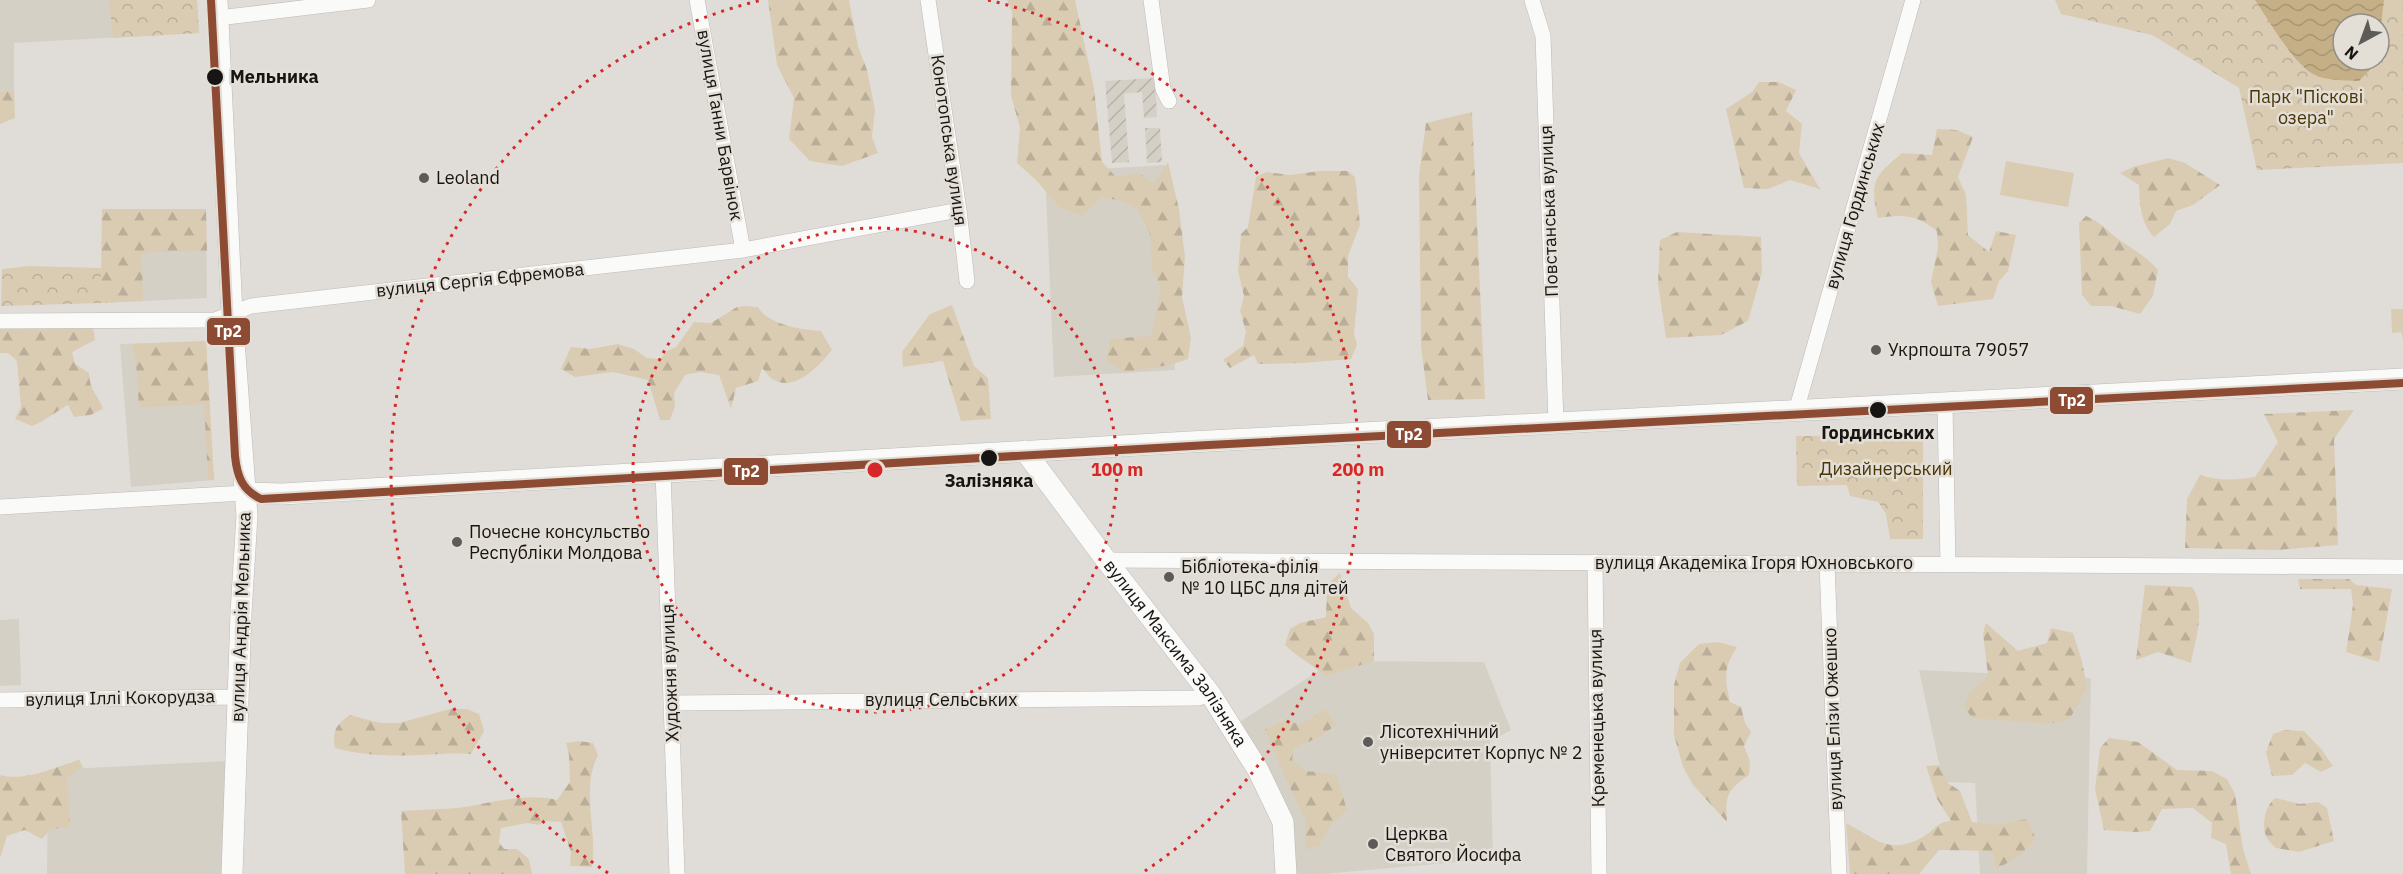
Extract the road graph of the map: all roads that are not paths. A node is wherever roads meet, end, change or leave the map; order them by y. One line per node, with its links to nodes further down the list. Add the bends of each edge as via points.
1 (368, 0): 7 (street)
2 (697, 0): 10 (street, вулиця Ганни Барвінок)
3 (928, 0): 9 (street, Конотопська вулиця)
4 (1151, 0): 8 (street, via 1163,90)
5 (1533, 0): 17 (street, Повстанська вулиця, via 1543,36)
6 (1913, 0): 16 (street, вулиця Гординських)
7 (217, 9): 12 (street, вулиця Андрія Мельника)
8 (1169, 101)
9 (959, 210): 10 (street, вулиця Сергія Єфремова); 11 (street, Конотопська вулиця)
10 (743, 250): 12 (street, вулиця Сергія Єфремова, via 251,306)
11 (967, 281)
12 (232, 314): 13 (street, вулиця Сергія Єфремова, via 214,320); 20 (street, вулиця Андрія Мельника)
13 (0, 321)
14 (2403, 379): 15 (street)
15 (1945, 404): 16 (street); 25 (street)
16 (1796, 411): 17 (street)
17 (1556, 423): 18 (street)
18 (1025, 451): 19 (street); 22 (street, вулиця Максима Залізняка)
19 (663, 471): 20 (street); 30 (street, Художня вулиця)
20 (245, 493): 21 (street); 28 (street, вулиця Андрія Мельника)
21 (0, 507)
22 (1106, 560): 23 (street, вулиця Академіка Ігоря Юхновського); 27 (street, вулиця Максима Залізняка)
23 (1595, 562): 24 (street, вулиця Академіка Ігоря Юхновського); 34 (street, Кременецька вулиця)
24 (1827, 564): 25 (street, вулиця Академіка Ігоря Юхновського); 35 (street, вулиця Елізи Ожешко)
25 (1948, 565): 26 (street, вулиця Академіка Ігоря Юхновського)
26 (2403, 567)
27 (1211, 695): 30 (street, вулиця Сельських); 33 (street, вулиця Максима Залізняка, via 1258,770 1283,822)
28 (239, 697): 29 (street, вулиця Іллі Кокорудза); 31 (street, вулиця Андрія Мельника)
29 (0, 700)
30 (672, 703): 32 (street, Художня вулиця)
31 (232, 874)
32 (677, 874)
33 (1286, 874)
34 (1599, 874)
35 (1839, 874)

